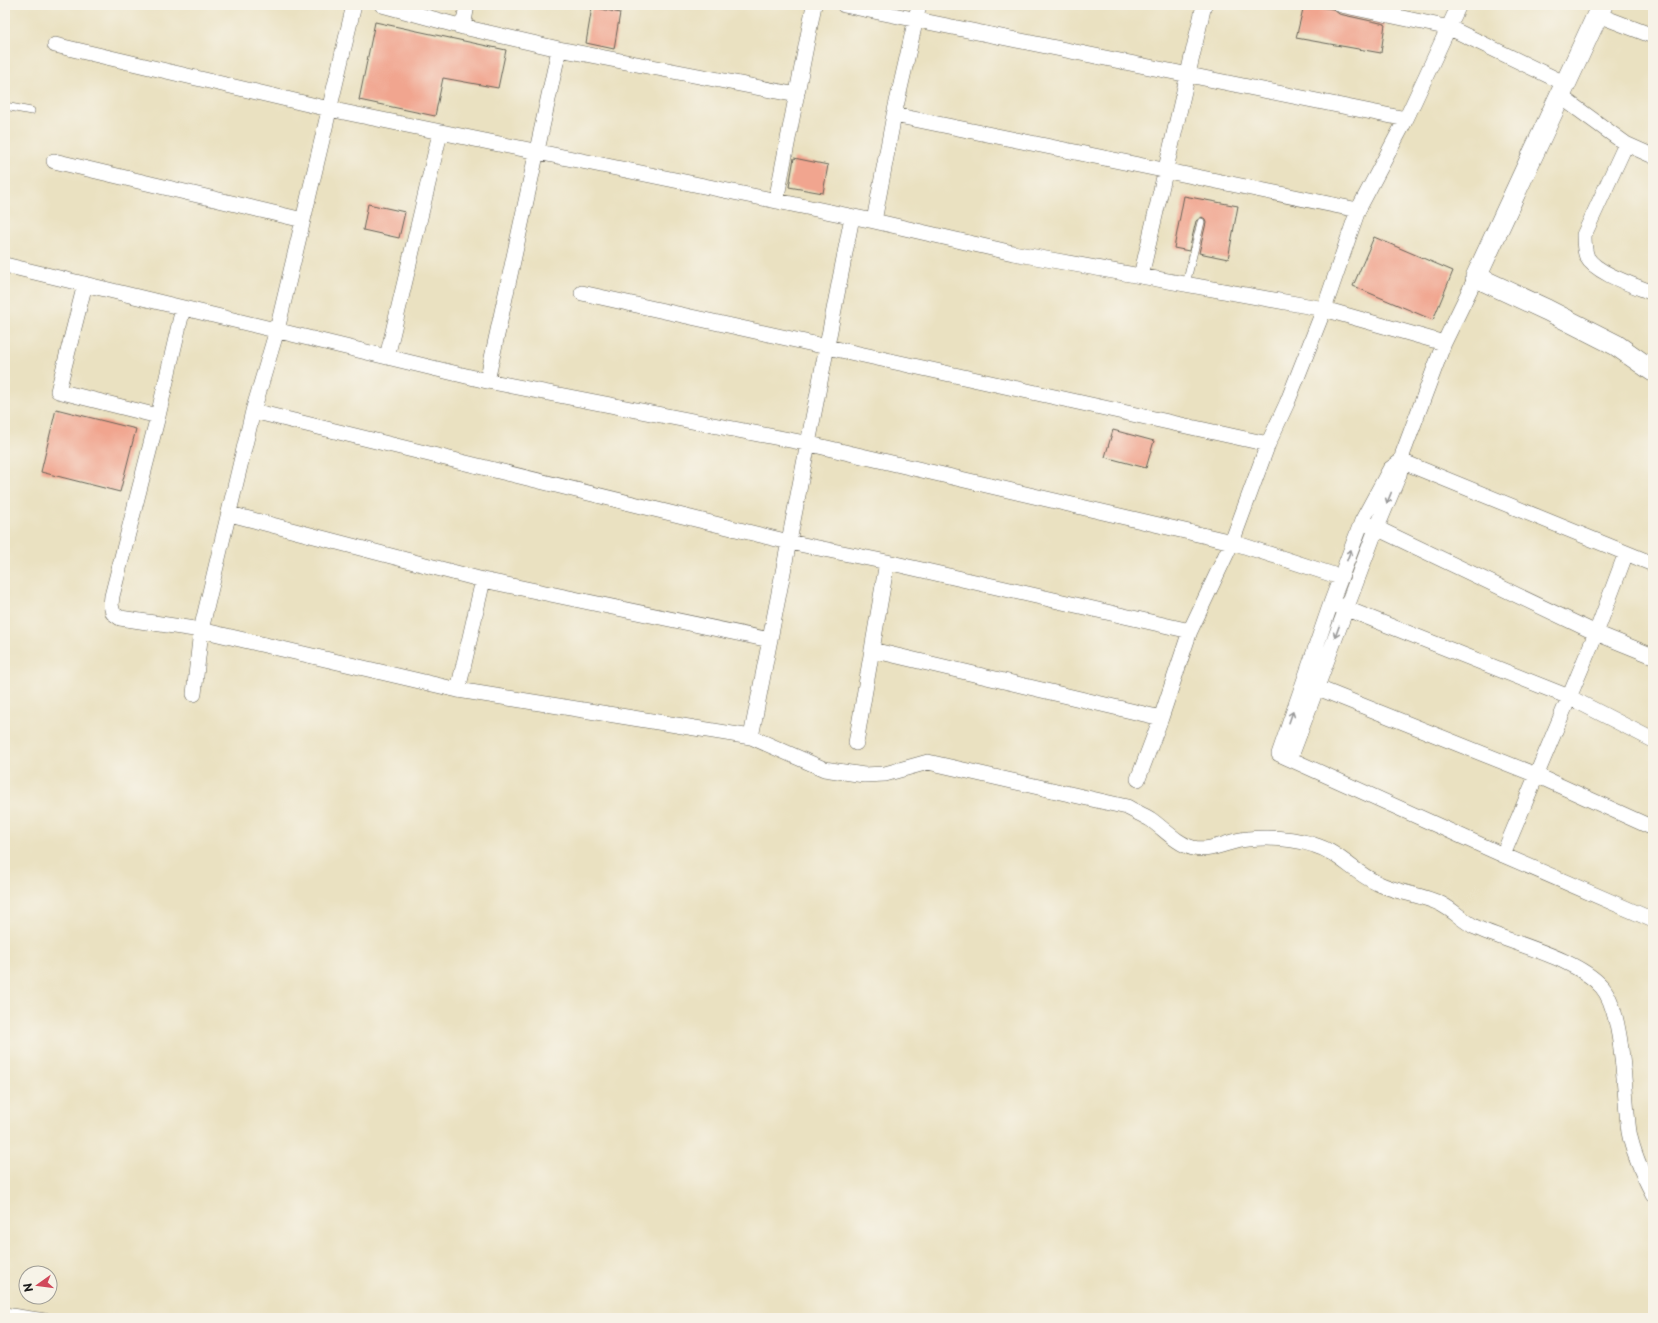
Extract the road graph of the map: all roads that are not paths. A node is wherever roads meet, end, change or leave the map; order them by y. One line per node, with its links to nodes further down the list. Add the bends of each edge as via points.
1 (354, 5): 20 (street)
2 (382, 5): 11 (street)
3 (467, 5): 11 (street)
4 (814, 5): 18 (street)
5 (844, 5): 10 (street)
6 (1204, 5): 16 (street)
7 (1341, 5): 12 (street)
8 (1459, 5): 12 (street)
9 (1600, 10): 13 (street); 17 (street)
10 (917, 12): 16 (street); 22 (street)
11 (462, 27): 15 (street)
12 (1450, 28): 17 (street); 23 (street)
13 (1653, 36)
14 (55, 45): 20 (street)
15 (559, 49): 18 (street); 26 (street)
16 (1188, 74): 23 (street); 29 (street)
17 (1563, 90): 25 (street); 38 (street)
18 (797, 95): 30 (street)
19 (5, 106): 21 (lane)
20 (329, 109): 24 (street); 33 (street)
21 (31, 111)
22 (894, 115): 29 (street); 34 (street)
23 (1406, 119): 31 (street)
24 (440, 133): 26 (street); 48 (street)
25 (1626, 144): 27 (street); 42 (street, via 1584,235 1584,250 1588,258 1600,269)
26 (538, 152): 30 (street); 50 (street)
27 (1653, 156)
28 (54, 161): 33 (street)
29 (1166, 171): 31 (street); 37 (street)
30 (776, 201): 32 (street)
31 (1358, 210): 44 (street)
32 (852, 217): 34 (street); 47 (street)
33 (303, 220): 45 (street)
34 (874, 221): 37 (street, via 1012,252)
35 (1201, 222): 40 (lane)
36 (5, 265): 39 (street)
37 (1141, 276): 40 (street)
38 (1476, 277): 46 (street); 49 (street, via 1616,345)
39 (85, 284): 43 (street); 52 (street, via 58,391)
40 (1186, 284): 44 (street)
41 (582, 293): 47 (street)
42 (1653, 294)
43 (183, 308): 45 (street); 52 (street)
44 (1324, 309): 46 (street); 54 (street, via 1287,404)
45 (277, 330): 48 (street); 51 (street)
46 (1444, 343): 55 (street)
47 (828, 346): 53 (street); 54 (street)
48 (387, 357): 50 (street)
49 (1653, 371)
50 (487, 381): 53 (street)
51 (253, 411): 56 (street); 59 (street)
52 (158, 416): 68 (street, via 110,605 113,613 120,618)
53 (810, 444): 59 (street); 60 (street)
54 (1268, 444): 60 (street)
55 (1401, 461): 57 (street, via 1390,469); 58 (street, one-way to 58); 61 (street)
56 (230, 514): 65 (street); 68 (street)
57 (1362, 521): 58 (street); 64 (street, one-way to 57)
58 (1377, 528): 67 (street); 70 (street)
59 (789, 542): 62 (street); 71 (street)
60 (1232, 542): 64 (street); 69 (street)
61 (1626, 553): 63 (street); 70 (street)
62 (888, 562): 69 (street); 72 (street)
63 (1653, 564)
64 (1340, 577): 66 (street)
65 (483, 580): 71 (street); 75 (street)
66 (1331, 603): 67 (street); 74 (street)
67 (1346, 609): 74 (street, one-way to 74); 77 (street)
68 (202, 630): 75 (street); 76 (street)
69 (1190, 631): 78 (street)
70 (1596, 633): 73 (street); 77 (street)
71 (770, 640): 79 (street)
72 (872, 650): 78 (street); 81 (street)
73 (1653, 656)
74 (1310, 685): 82 (street); 85 (street, via 1279,754)
75 (458, 690): 79 (street)
76 (194, 694)
77 (1569, 697): 80 (street); 82 (street)
78 (1161, 718): 83 (street)
79 (752, 737): 87 (street, via 824,769 864,775 885,774 928,762 1127,807 1192,848 1207,849 1247,839 1266,838 1286,838 1316,845 1334,854 1359,874 1379,884 1441,904 1474,926 1554,957 1587,974 1603,987 1611,1003 1617,1026 1629,1133 1634,1154)
80 (1653, 740)
81 (856, 743)
82 (1536, 775): 84 (street); 85 (street)
83 (1138, 778)
84 (1653, 828)
85 (1503, 855): 86 (street)
86 (1653, 920)
87 (1653, 1194)
88 (5, 1311): 89 (lane)
89 (52, 1318)

